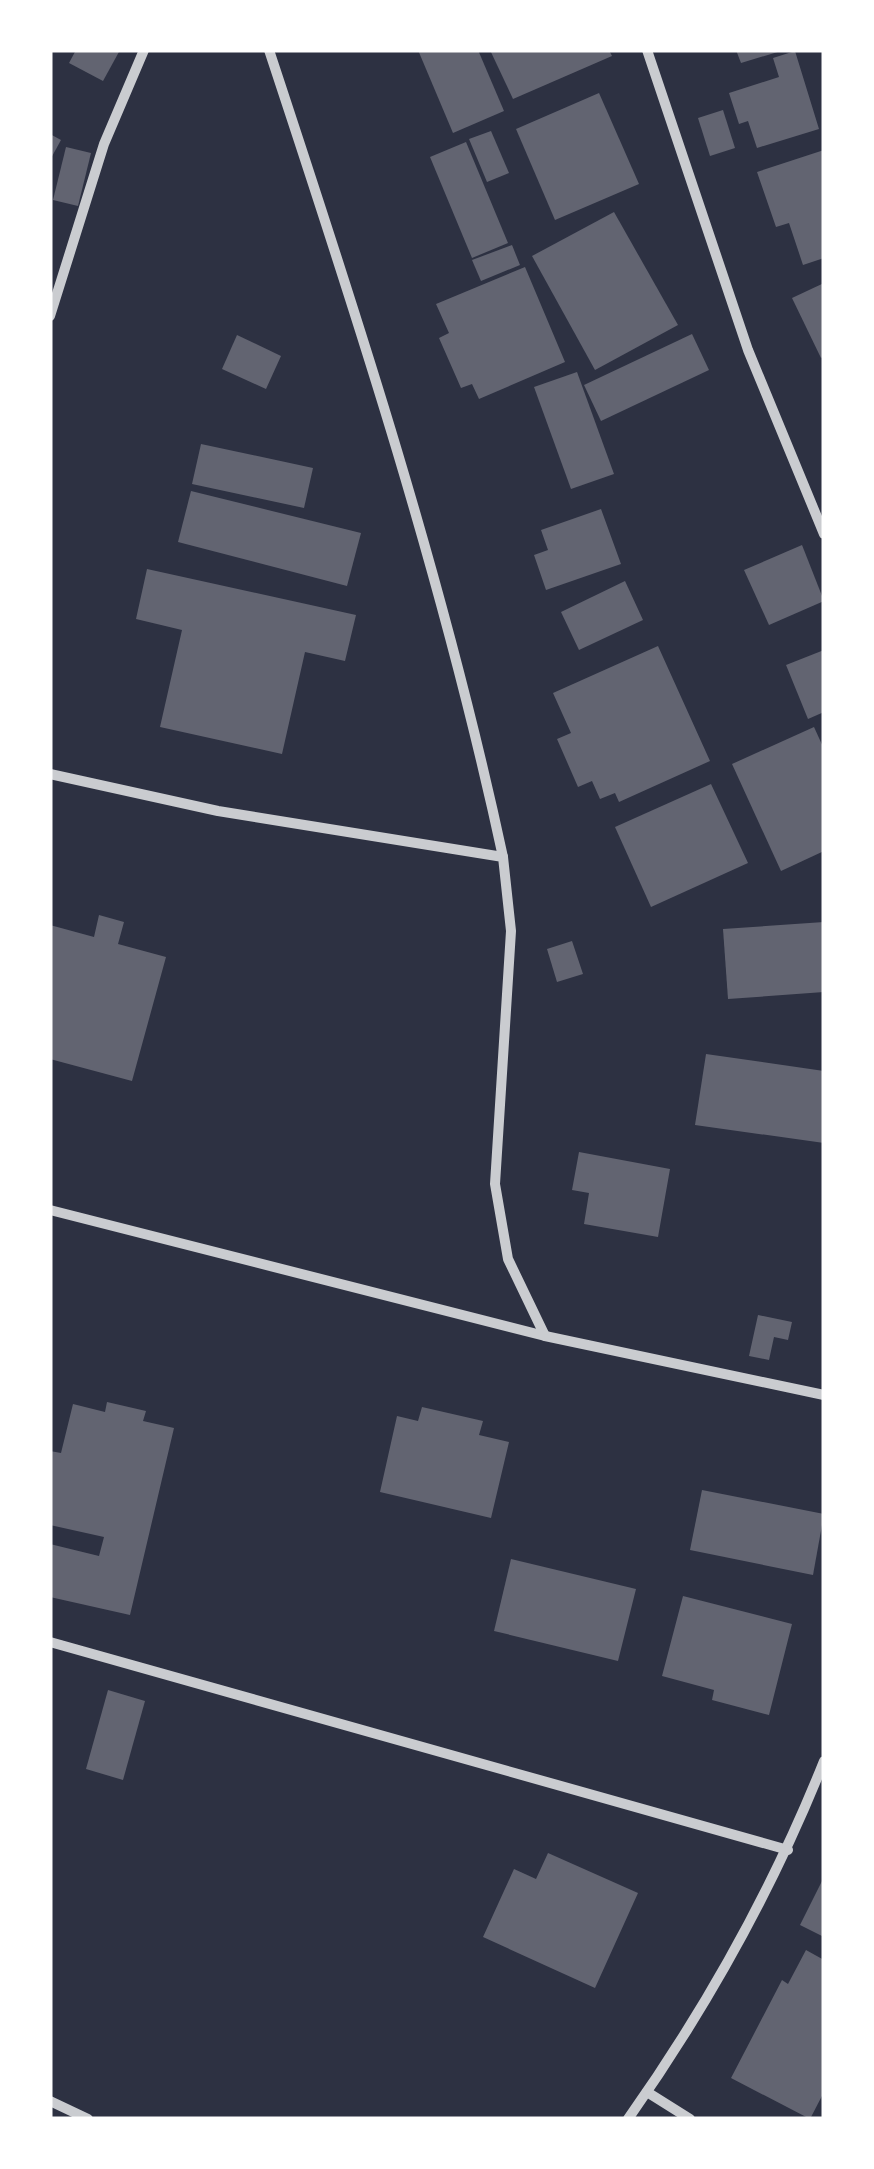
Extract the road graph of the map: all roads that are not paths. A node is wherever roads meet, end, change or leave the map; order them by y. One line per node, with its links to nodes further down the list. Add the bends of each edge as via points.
1 (144, 50): 4 (street, via 104,144)
2 (269, 50): 7 (street, via 427,552 470,702)
3 (647, 50): 5 (street, via 748,350)
4 (50, 316)
5 (824, 534)
6 (50, 774): 7 (street, via 218,811)
7 (503, 856): 9 (street, via 511,930 496,1184 508,1259)
8 (50, 1210): 9 (street)
9 (545, 1336): 10 (street)
10 (824, 1395)
11 (50, 1642): 13 (street)
12 (824, 1761): 13 (street)
13 (788, 1850): 14 (street, via 724,1971)
14 (647, 2092): 17 (street); 18 (street)
15 (50, 2100): 16 (street)
16 (88, 2119)
17 (628, 2119)
18 (690, 2119)

